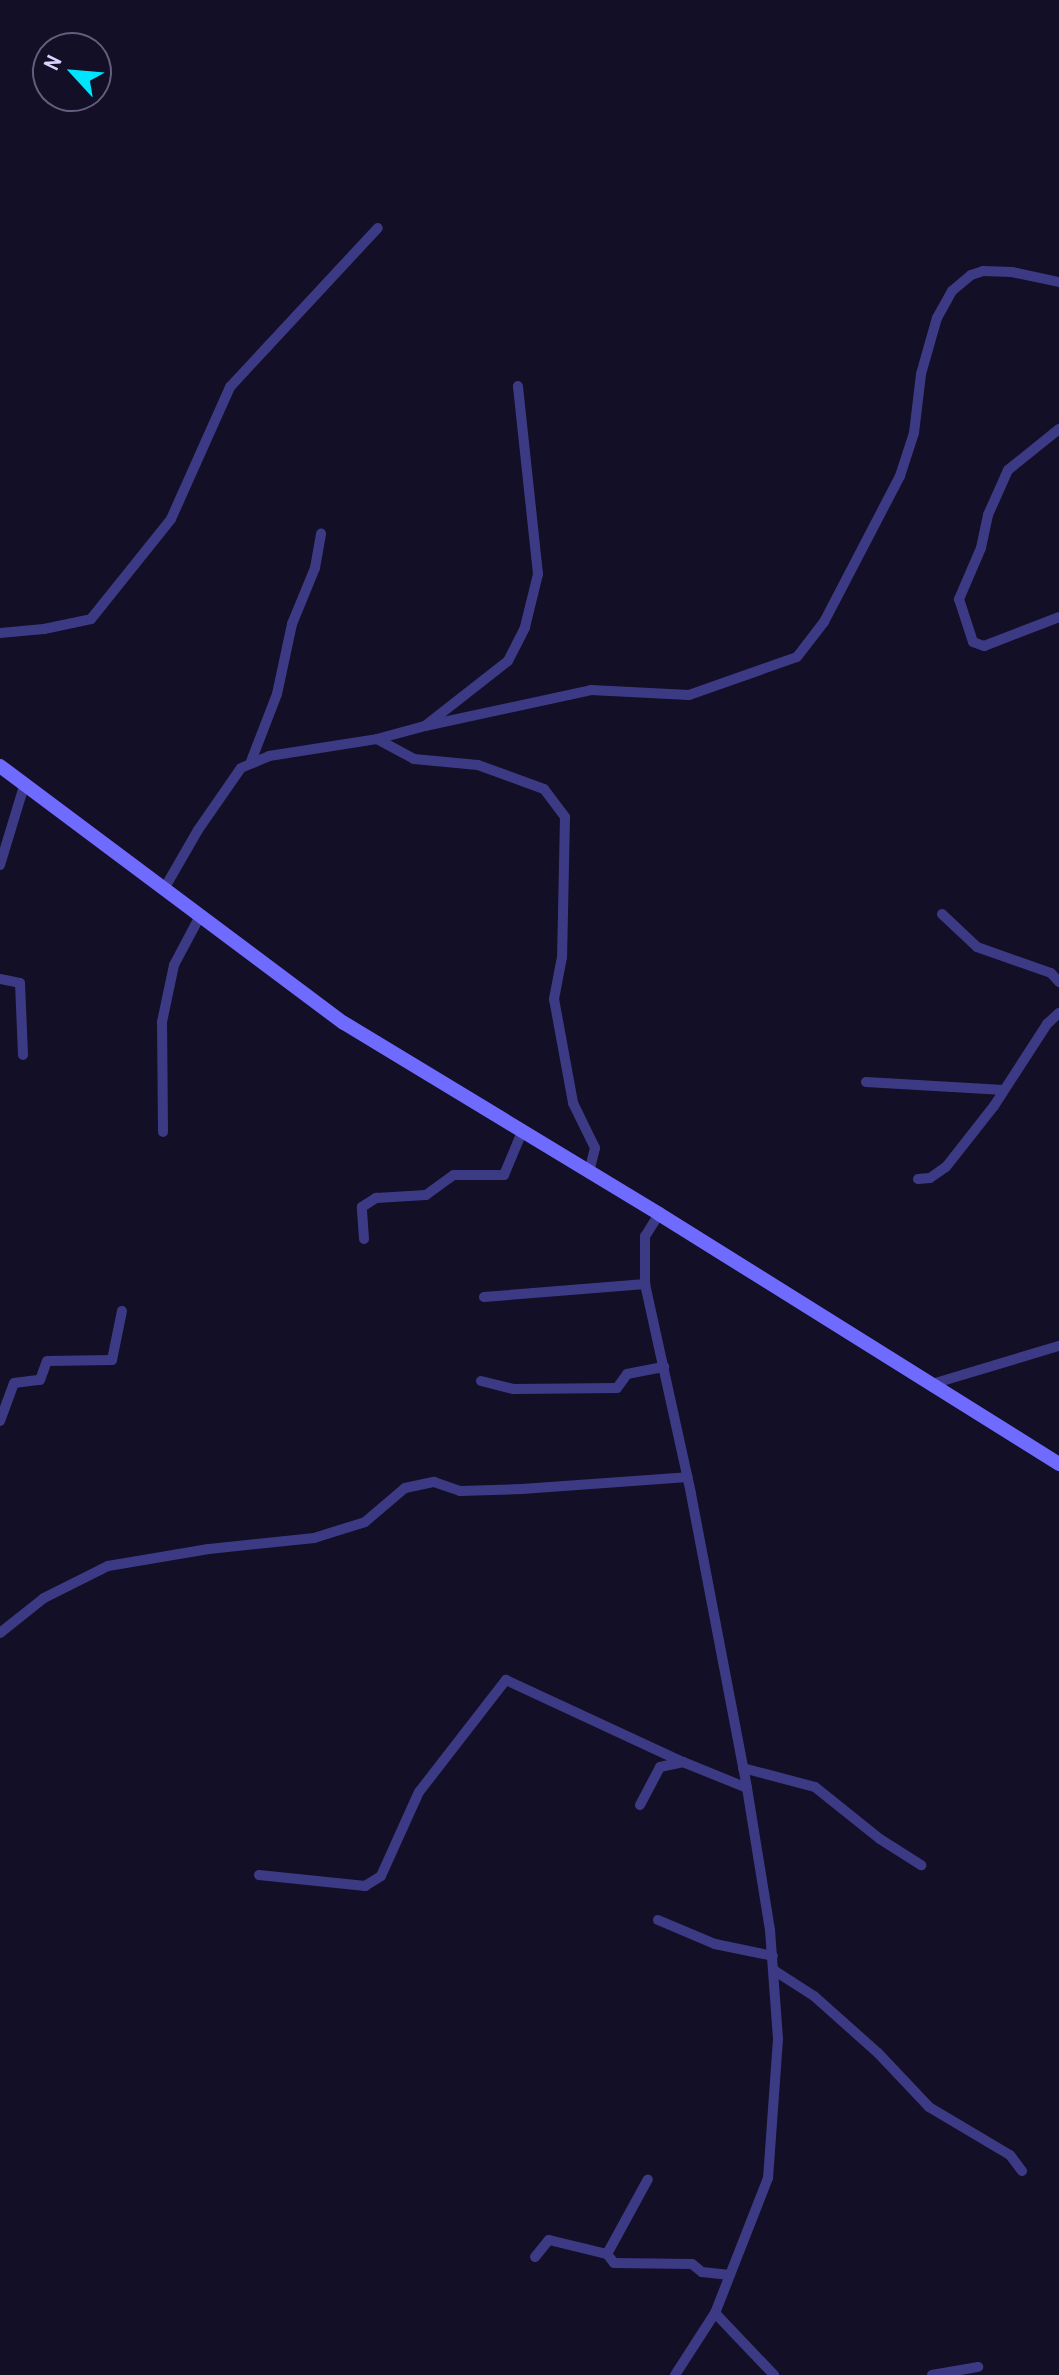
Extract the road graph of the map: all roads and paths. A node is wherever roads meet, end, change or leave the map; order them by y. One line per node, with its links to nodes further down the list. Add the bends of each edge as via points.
1 (378, 228): 7 (street, via 230,387 171,519 91,619)
2 (1059, 282): 8 (street, via 983,271 952,291 937,318 921,374 914,433 900,476 824,622 797,657 689,695 591,690)
3 (518, 386): 8 (street, via 538,574 525,627 508,661)
4 (1059, 429): 6 (street, via 1008,470 959,599 973,642 984,646)
5 (321, 534): 10 (street, via 315,568 292,624 277,694)
6 (1059, 617)
7 (0, 633)
8 (425, 726): 9 (street)
9 (377, 739): 10 (street, via 269,756); 25 (street, via 414,759 478,765 544,789 565,817 562,957 554,999 573,1103 595,1148)
10 (250, 764): 14 (street, via 241,768 198,830)
11 (0, 766): 12 (main road)
12 (24, 786): 13 (street); 14 (main road)
13 (0, 865)
14 (164, 889): 16 (main road)
15 (942, 914): 18 (street, via 977,947 1051,973)
16 (200, 916): 23 (street, via 174,965 162,1022); 24 (main road, via 344,1023)
17 (0, 979): 20 (street, via 20,983)
18 (1059, 982)
19 (1059, 1013): 22 (street)
20 (23, 1055)
21 (866, 1082): 22 (street)
22 (1004, 1090): 26 (street, via 946,1167)
23 (163, 1132)
24 (522, 1132): 25 (main road); 28 (street, via 504,1175 454,1175 426,1195 376,1198 362,1207)
25 (589, 1172): 27 (main road)
26 (918, 1179)
27 (659, 1214): 29 (street, via 645,1236); 35 (main road)
28 (364, 1239)
29 (645, 1284): 30 (street); 33 (street)
30 (484, 1297)
31 (122, 1311): 36 (street, via 112,1360 47,1361 40,1380 14,1383)
32 (1059, 1346): 35 (street)
33 (664, 1367): 34 (street, via 627,1374 617,1388 514,1389); 38 (street)
34 (481, 1381)
35 (932, 1384): 37 (main road)
36 (0, 1421)
37 (1059, 1464)
38 (688, 1477): 39 (street, via 507,1490 460,1491 434,1482 405,1488 365,1522 314,1538 108,1566 44,1598); 41 (street)
39 (0, 1633)
40 (683, 1762): 42 (street); 43 (street, via 660,1767); 45 (street, via 506,1680 419,1792 381,1876 365,1886)
41 (743, 1768): 42 (street); 44 (street, via 815,1787)
42 (747, 1788): 47 (street)
43 (640, 1805)
44 (921, 1865)
45 (259, 1875)
46 (658, 1920): 47 (street, via 715,1944)
47 (773, 1956): 48 (street)
48 (775, 1971): 49 (street, via 814,1996 929,2107 1010,2155); 53 (street, via 778,2039 768,2178)
49 (1022, 2171)
50 (648, 2179): 51 (street)
51 (607, 2254): 52 (street, via 549,2240); 53 (street, via 614,2263 692,2264 702,2272)
52 (535, 2257)
53 (730, 2275): 54 (street)
54 (715, 2313): 56 (street); 57 (street)
55 (978, 2367): 58 (street)
56 (675, 2375)
57 (774, 2375)
58 (932, 2375)

